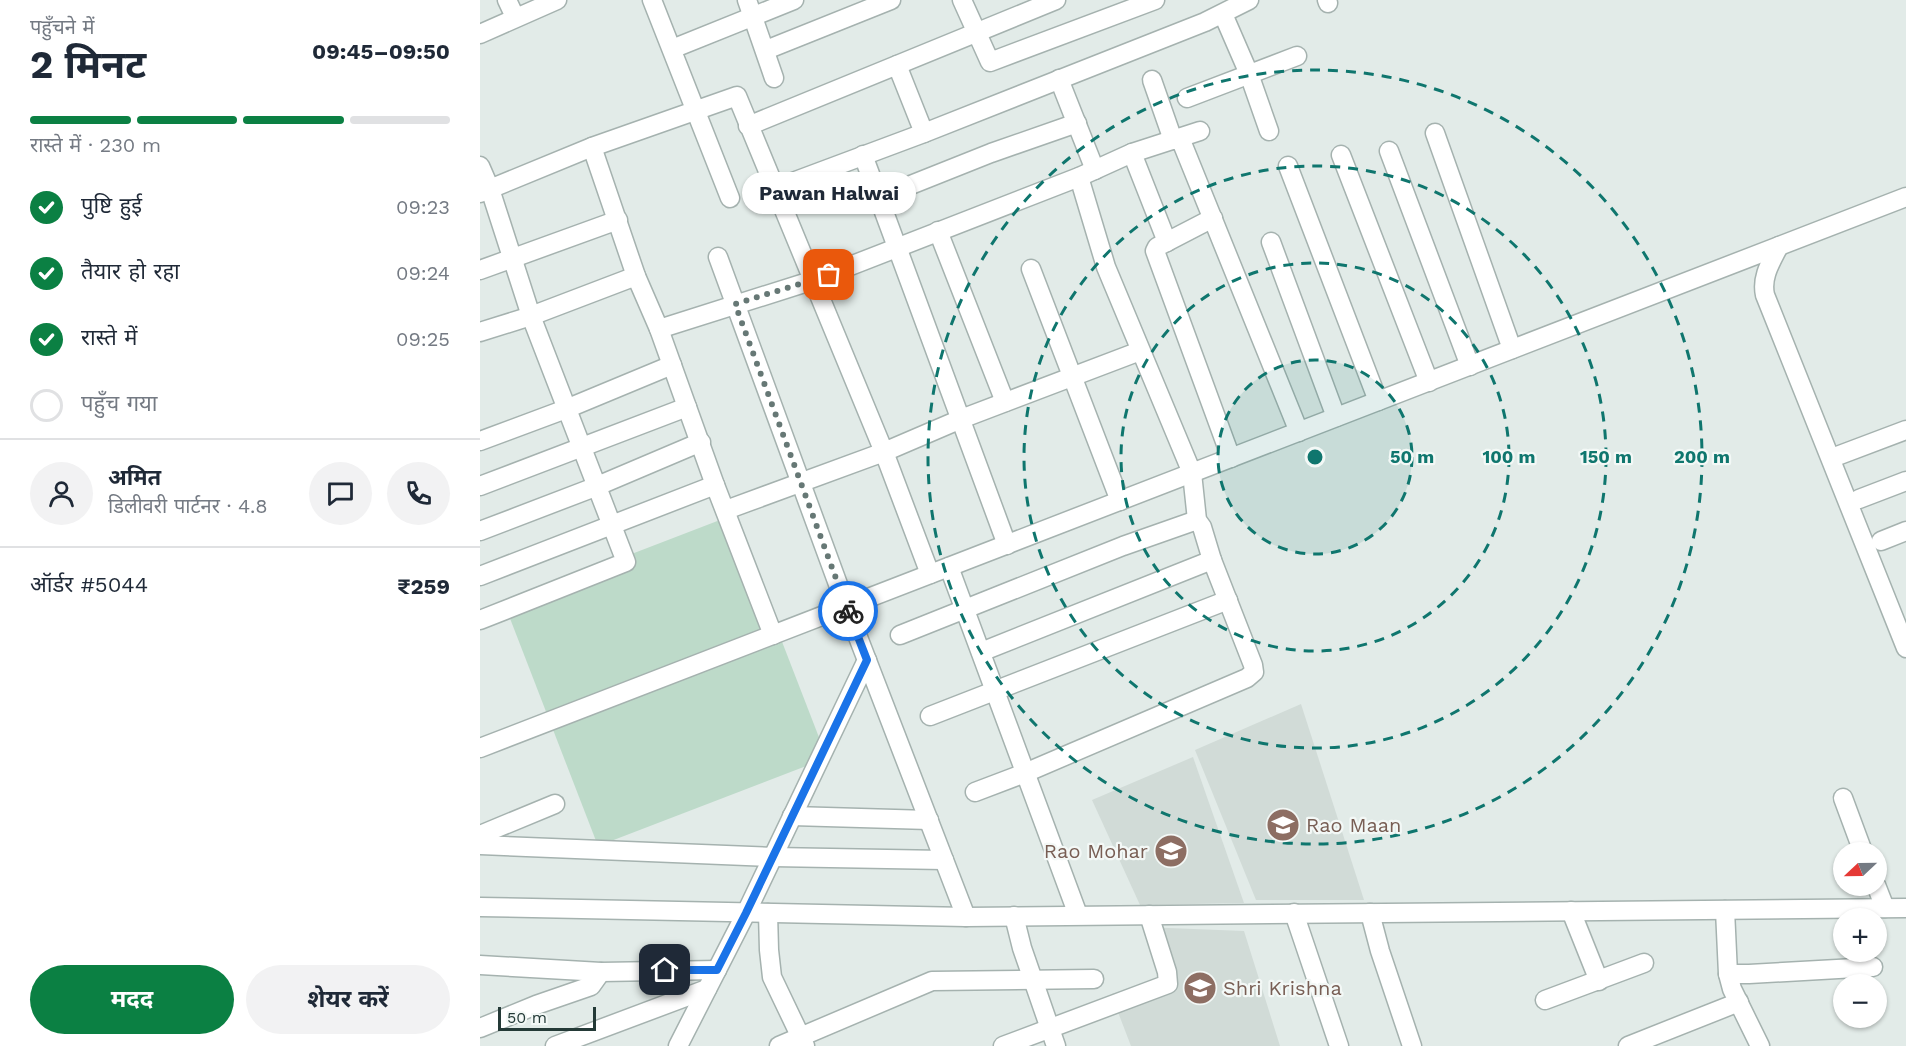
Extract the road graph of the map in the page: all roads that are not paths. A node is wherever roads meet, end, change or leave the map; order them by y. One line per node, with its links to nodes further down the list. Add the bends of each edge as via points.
1 (507, 0): 13 (street)
2 (556, 0): 13 (street)
3 (652, 0): 16 (street)
4 (794, 0): 11 (street)
5 (891, 0): 10 (street)
6 (962, 0): 14 (street)
7 (1056, 0): 14 (street)
8 (1155, 0): 14 (street, via 992,62)
9 (1249, 0): 12 (street)
10 (868, 4): 17 (street)
11 (751, 8): 16 (street); 17 (street)
12 (1223, 14): 20 (street); 22 (street)
13 (515, 17): 15 (street)
14 (975, 32): 19 (street)
15 (480, 34)
16 (672, 49): 25 (street)
17 (766, 50): 21 (street)
18 (1297, 56): 20 (street)
19 (897, 65): 27 (street); 30 (street)
20 (1249, 74): 24 (street); 29 (street)
21 (774, 78)
22 (1059, 79): 26 (street); 30 (street)
23 (1152, 80): 32 (street)
24 (1187, 98)
25 (694, 110): 27 (street, via 737,96); 33 (street); 44 (street)
26 (1077, 123): 40 (street); 45 (street)
27 (748, 126): 41 (street)
28 (1200, 131): 32 (street)
29 (1269, 131)
30 (924, 133): 36 (street)
31 (1435, 133): 63 (street)
32 (1176, 139): 35 (street); 46 (street)
33 (592, 147): 42 (street); 47 (street)
34 (1389, 151): 66 (street)
35 (1132, 153): 40 (street); 49 (street)
36 (863, 155): 41 (street); 45 (street)
37 (1341, 155): 68 (street)
38 (480, 166): 42 (street)
39 (1288, 166): 69 (street)
40 (1087, 173): 48 (street); 64 (street, via 1106,267)
41 (774, 189): 58 (street)
42 (485, 191): 54 (street)
43 (1906, 197): 51 (street)
44 (729, 198)
45 (878, 198): 52 (street)
46 (1213, 218): 49 (street); 76 (street)
47 (618, 220): 54 (street); 57 (street)
48 (938, 231): 52 (street); 70 (street)
49 (1167, 242): 82 (street, via 1157,247 1156,256)
50 (1271, 242): 73 (street)
51 (1779, 246): 63 (street); 108 (street, via 1765,276 1765,295)
52 (896, 249): 58 (street); 74 (street)
53 (718, 257): 59 (street)
54 (513, 258): 56 (street); 60 (street)
55 (1031, 269): 67 (street)
56 (480, 270)
57 (636, 276): 60 (street); 61 (street)
58 (814, 280): 59 (street); 80 (street)
59 (735, 304): 61 (street); 84 (street)
60 (531, 316): 62 (street); 72 (street)
61 (659, 329): 65 (street)
62 (480, 332)
63 (1512, 349): 66 (street)
64 (1140, 351): 67 (street); 83 (street)
65 (672, 365): 71 (street); 72 (street)
66 (1470, 366): 68 (street)
67 (1073, 376): 70 (street); 90 (street)
68 (1429, 382): 69 (street)
69 (1378, 401): 73 (street)
70 (1005, 402): 74 (street)
71 (687, 407): 78 (street); 79 (street)
72 (566, 409): 77 (street); 79 (street)
73 (1336, 417): 76 (street)
74 (961, 419): 80 (street); 97 (street)
75 (1906, 430): 81 (street)
76 (1299, 432): 82 (street)
77 (480, 441)
78 (700, 442): 86 (street); 88 (street)
79 (581, 448): 87 (street); 88 (street)
80 (884, 452): 84 (street); 100 (street)
81 (1837, 456)
82 (1231, 458): 83 (street)
83 (1192, 473): 90 (street); 92 (street)
84 (800, 481): 91 (street); 103 (street)
85 (1906, 481): 89 (street)
86 (715, 485): 91 (street); 93 (street)
87 (480, 486)
88 (595, 487): 93 (street); 94 (street)
89 (1859, 499)
90 (1120, 501): 97 (street)
91 (726, 510): 106 (street)
92 (1197, 520): 98 (street); 104 (street)
93 (612, 525): 101 (street); 105 (street, via 626,562)
94 (480, 531)
95 (1906, 531): 96 (street)
96 (1881, 541)
97 (1006, 544): 99 (street)
98 (1212, 560): 102 (street); 109 (street)
99 (950, 567): 100 (street); 104 (street)
100 (930, 574): 103 (street)
101 (480, 576)
102 (1228, 600): 111 (street); 114 (street, via 1253,665 1254,672 1247,678)
103 (846, 606): 106 (street); 110 (street)
104 (966, 610): 107 (street); 109 (street)
105 (480, 620)
106 (773, 635): 113 (street)
107 (900, 635)
108 (1906, 648)
109 (981, 652): 111 (street)
110 (867, 660): 118 (street); 119 (street)
111 (996, 692): 112 (street); 114 (street)
112 (930, 716)
113 (480, 748)
114 (1025, 772): 115 (street); 135 (street)
115 (975, 792)
116 (1843, 798): 121 (street)
117 (555, 804): 120 (street)
118 (792, 816): 119 (street); 123 (street)
119 (929, 820): 124 (street)
120 (480, 835)
121 (1859, 842)
122 (480, 845): 123 (street)
123 (773, 857): 124 (street); 131 (street)
124 (944, 860): 137 (street)
125 (480, 907): 131 (street)
126 (1906, 908): 128 (street)
127 (1833, 909): 129 (street)
128 (1887, 909)
129 (1725, 910): 130 (street); 144 (street)
130 (1571, 911): 133 (street); 147 (street)
131 (746, 913): 132 (street); 142 (street)
132 (768, 913): 137 (street); 153 (street, via 772,977)
133 (1370, 913): 134 (street); 160 (street)
134 (1294, 914): 136 (street); 159 (street)
135 (1078, 915): 136 (street); 138 (street)
136 (1149, 915): 152 (street, via 1168,984)
137 (966, 916): 138 (street)
138 (1014, 916): 146 (street)
139 (1644, 963): 147 (street)
140 (480, 964): 143 (street)
141 (1873, 967): 144 (street)
142 (717, 970): 143 (street); 148 (street)
143 (601, 972): 151 (street, via 591,986)
144 (1728, 974): 150 (street)
145 (1094, 980): 146 (street)
146 (1033, 981): 152 (street); 153 (street, via 932,981)
147 (1599, 981): 149 (street)
148 (707, 989): 154 (street); 155 (street)
149 (1545, 1000)
150 (1739, 1002): 161 (street); 162 (street)
151 (480, 1028)
152 (1049, 1029): 157 (street); 158 (street)
153 (804, 1042): 156 (street)
154 (555, 1046)
155 (678, 1046)
156 (779, 1046)
157 (1003, 1046)
158 (1056, 1046)
159 (1339, 1046)
160 (1412, 1046)
161 (1628, 1046)
162 (1758, 1046)

